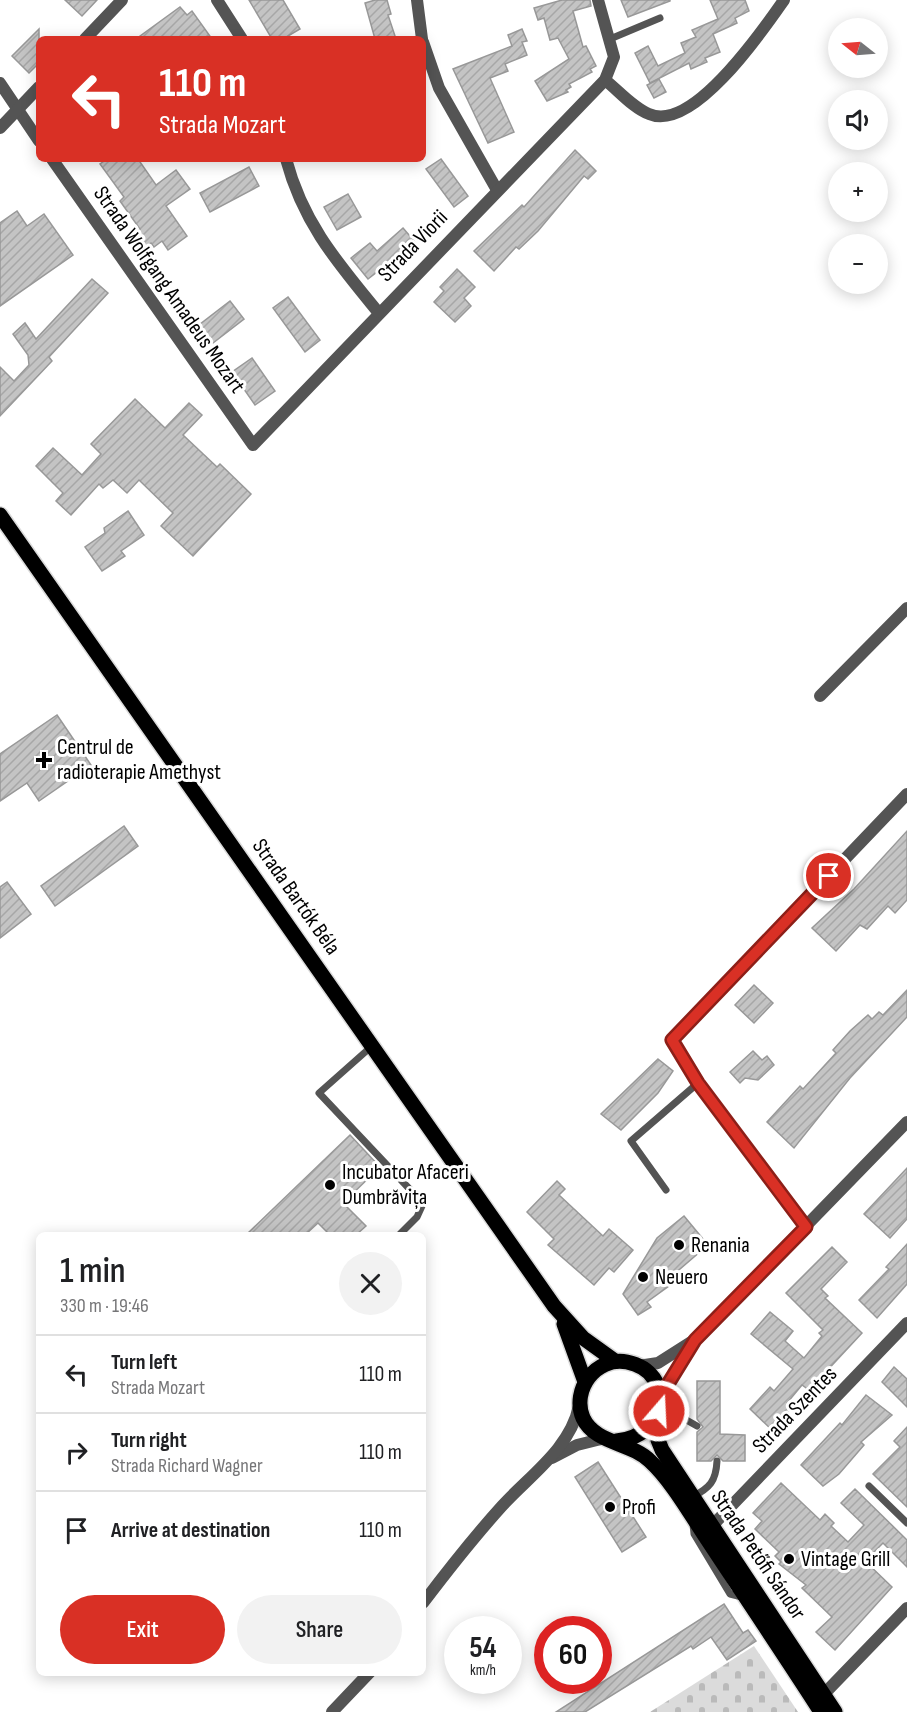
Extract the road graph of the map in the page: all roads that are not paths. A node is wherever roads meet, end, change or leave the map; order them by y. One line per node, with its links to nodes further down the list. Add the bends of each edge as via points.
1 (122, 0): 7 (street)
2 (217, 0): 8 (street)
3 (417, 0): 9 (street)
4 (598, 0): 10 (street)
5 (784, 0): 12 (street, via 738,62 709,91 670,115 647,114)
6 (660, 18): 10 (lane)
7 (88, 36)
8 (240, 36)
9 (422, 36)
10 (610, 39): 12 (street, via 614,57)
11 (426, 50): 20 (street, via 439,88)
12 (605, 80): 20 (street, Strada Viorii)
13 (0, 84): 15 (street)
14 (36, 90): 15 (street)
15 (17, 110): 16 (street); 17 (street)
16 (0, 128)
17 (36, 137)
18 (54, 162): 22 (street, Strada Wolfgang Amadeus Mozart)
19 (287, 162): 21 (street, via 302,205 326,248)
20 (497, 190): 21 (street, Strada Viorii)
21 (378, 312): 22 (street, Strada Viorii)
22 (253, 444)
23 (0, 515): 27 (main road, Strada Bartók Béla)
24 (907, 608): 25 (street)
25 (820, 696)
26 (907, 794): 28 (street, via 672,1040)
27 (372, 1046): 32 (lane, via 319,1093 418,1198 422,1206 417,1217); 33 (main road, Strada Bartók Béla)
28 (698, 1083): 30 (lane, via 631,1141); 31 (street)
29 (907, 1122): 31 (street)
30 (666, 1190)
31 (806, 1227): 35 (street)
32 (402, 1232)
33 (554, 1306): 36 (main road, Strada Bartók Béla, via 573,1329); 38 (main road, Strada Bartók Béla, via 577,1354)
34 (907, 1323): 48 (street, Strada Szentes)
35 (695, 1340): 37 (street, via 658,1362); 40 (street)
36 (615, 1362): 37 (main road); 38 (main road, via 603,1365)
37 (638, 1365): 40 (main road, via 649,1373)
38 (585, 1382): 39 (main road)
39 (580, 1404): 42 (main road, via 592,1430); 43 (street, via 572,1429)
40 (659, 1406): 41 (lane); 42 (main road, via 640,1436); 46 (main road, Strada Petőfi Sándor, via 658,1440)
41 (697, 1426)
42 (610, 1440): 43 (street, via 577,1445); 54 (main road, Strada Petőfi Sándor, via 650,1460 693,1518)
43 (548, 1460): 49 (street, via 502,1506)
44 (717, 1461): 46 (lane, via 711,1486)
45 (869, 1486): 47 (lane)
46 (692, 1497): 48 (main road, Strada Petőfi Sándor)
47 (907, 1523)
48 (712, 1526): 52 (main road, Strada Petőfi Sándor)
49 (426, 1599)
50 (907, 1608): 52 (street)
51 (366, 1676): 53 (street)
52 (823, 1695): 55 (main road, Strada Petőfi Sándor)
53 (332, 1712)
54 (821, 1712)
55 (835, 1712)

